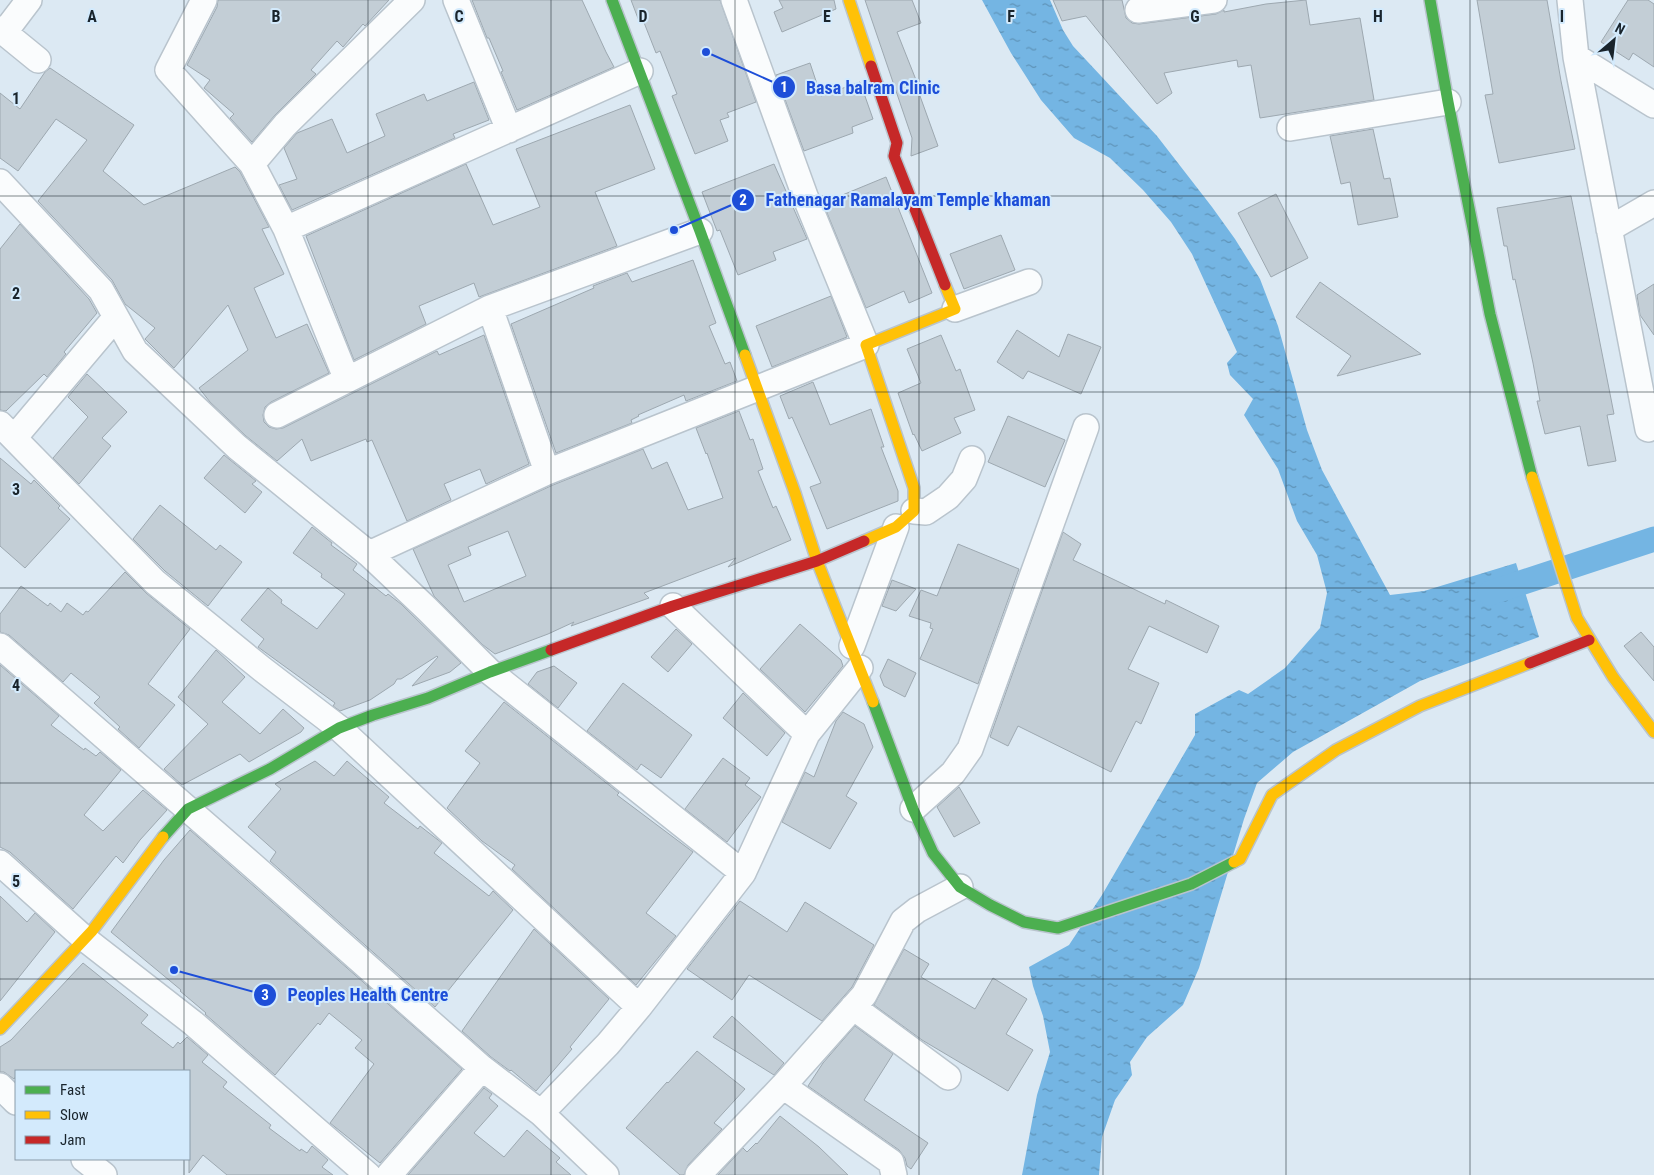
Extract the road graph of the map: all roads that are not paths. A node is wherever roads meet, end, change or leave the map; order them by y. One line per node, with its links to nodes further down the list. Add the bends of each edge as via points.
1 (28, 0): 12 (street)
2 (204, 0): 20 (street, via 168,70)
3 (412, 0): 20 (street, via 285,125)
4 (456, 0): 19 (street)
5 (612, 0): 15 (street)
6 (734, 0): 30 (street, via 805,196)
7 (849, 0): 28 (street, via 897,142 894,156)
8 (1214, 0): 11 (street)
9 (1430, 0): 16 (street)
10 (1570, 0): 13 (street)
11 (1138, 10)
12 (2, 31): 14 (street)
13 (1576, 57): 17 (street); 24 (street)
14 (38, 60)
15 (640, 71): 19 (street); 25 (street)
16 (1448, 102): 18 (street); 43 (street, via 1490,314 1529,468 1577,618)
17 (1654, 105)
18 (1290, 128)
19 (509, 130): 23 (street)
20 (252, 164): 23 (street)
21 (0, 182): 29 (street, via 101,290)
22 (1654, 203): 24 (street)
23 (286, 229): 31 (street)
24 (1610, 229): 34 (street, via 1648,429)
25 (700, 231): 27 (street); 32 (street)
26 (1029, 282): 28 (street)
27 (490, 308): 31 (street); 38 (street)
28 (955, 309): 30 (street)
29 (116, 317): 36 (street); 40 (street, via 135,350 230,440)
30 (866, 345): 32 (street); 39 (street, via 914,488)
31 (347, 380): 33 (street)
32 (756, 390): 38 (street); 41 (street)
33 (277, 415)
34 (1654, 425)
35 (1086, 427): 50 (street, via 970,749 953,773)
36 (7, 431): 48 (street, via 155,582)
37 (972, 459): 39 (street, via 964,479 948,497 926,512)
38 (547, 472): 40 (street)
39 (905, 519): 41 (street); 45 (street)
40 (369, 554): 46 (street)
41 (817, 561): 42 (street); 45 (street)
42 (673, 606): 46 (street); 49 (street)
43 (1589, 640): 47 (street); 54 (street, via 1420,706 1336,750 1272,795 1240,860 1191,884 1058,928 1024,922)
44 (0, 646): 51 (street)
45 (856, 657): 49 (street); 50 (street)
46 (490, 672): 48 (street, via 428,698); 53 (street)
47 (1650, 721)
48 (339, 728): 51 (street, via 270,769); 56 (street)
49 (807, 734): 53 (street)
50 (913, 808): 54 (street, via 933,853)
51 (188, 810): 55 (street, via 152,850); 59 (street)
52 (0, 862): 55 (street)
53 (743, 873): 56 (street)
54 (960, 887): 57 (street, via 903,921 864,995)
55 (85, 939): 58 (street); 67 (street, via 193,1023)
56 (640, 1007): 64 (street)
57 (853, 1007): 60 (street); 62 (street)
58 (0, 1029)
59 (482, 1068): 64 (street); 68 (street)
60 (948, 1077)
61 (0, 1086): 63 (street)
62 (783, 1086): 70 (street); 71 (street, via 891,1162)
63 (15, 1101)
64 (541, 1113): 69 (street)
65 (85, 1160): 66 (street)
66 (104, 1175)
67 (368, 1175)
68 (388, 1175)
69 (606, 1175)
70 (698, 1175)
71 (894, 1175)

